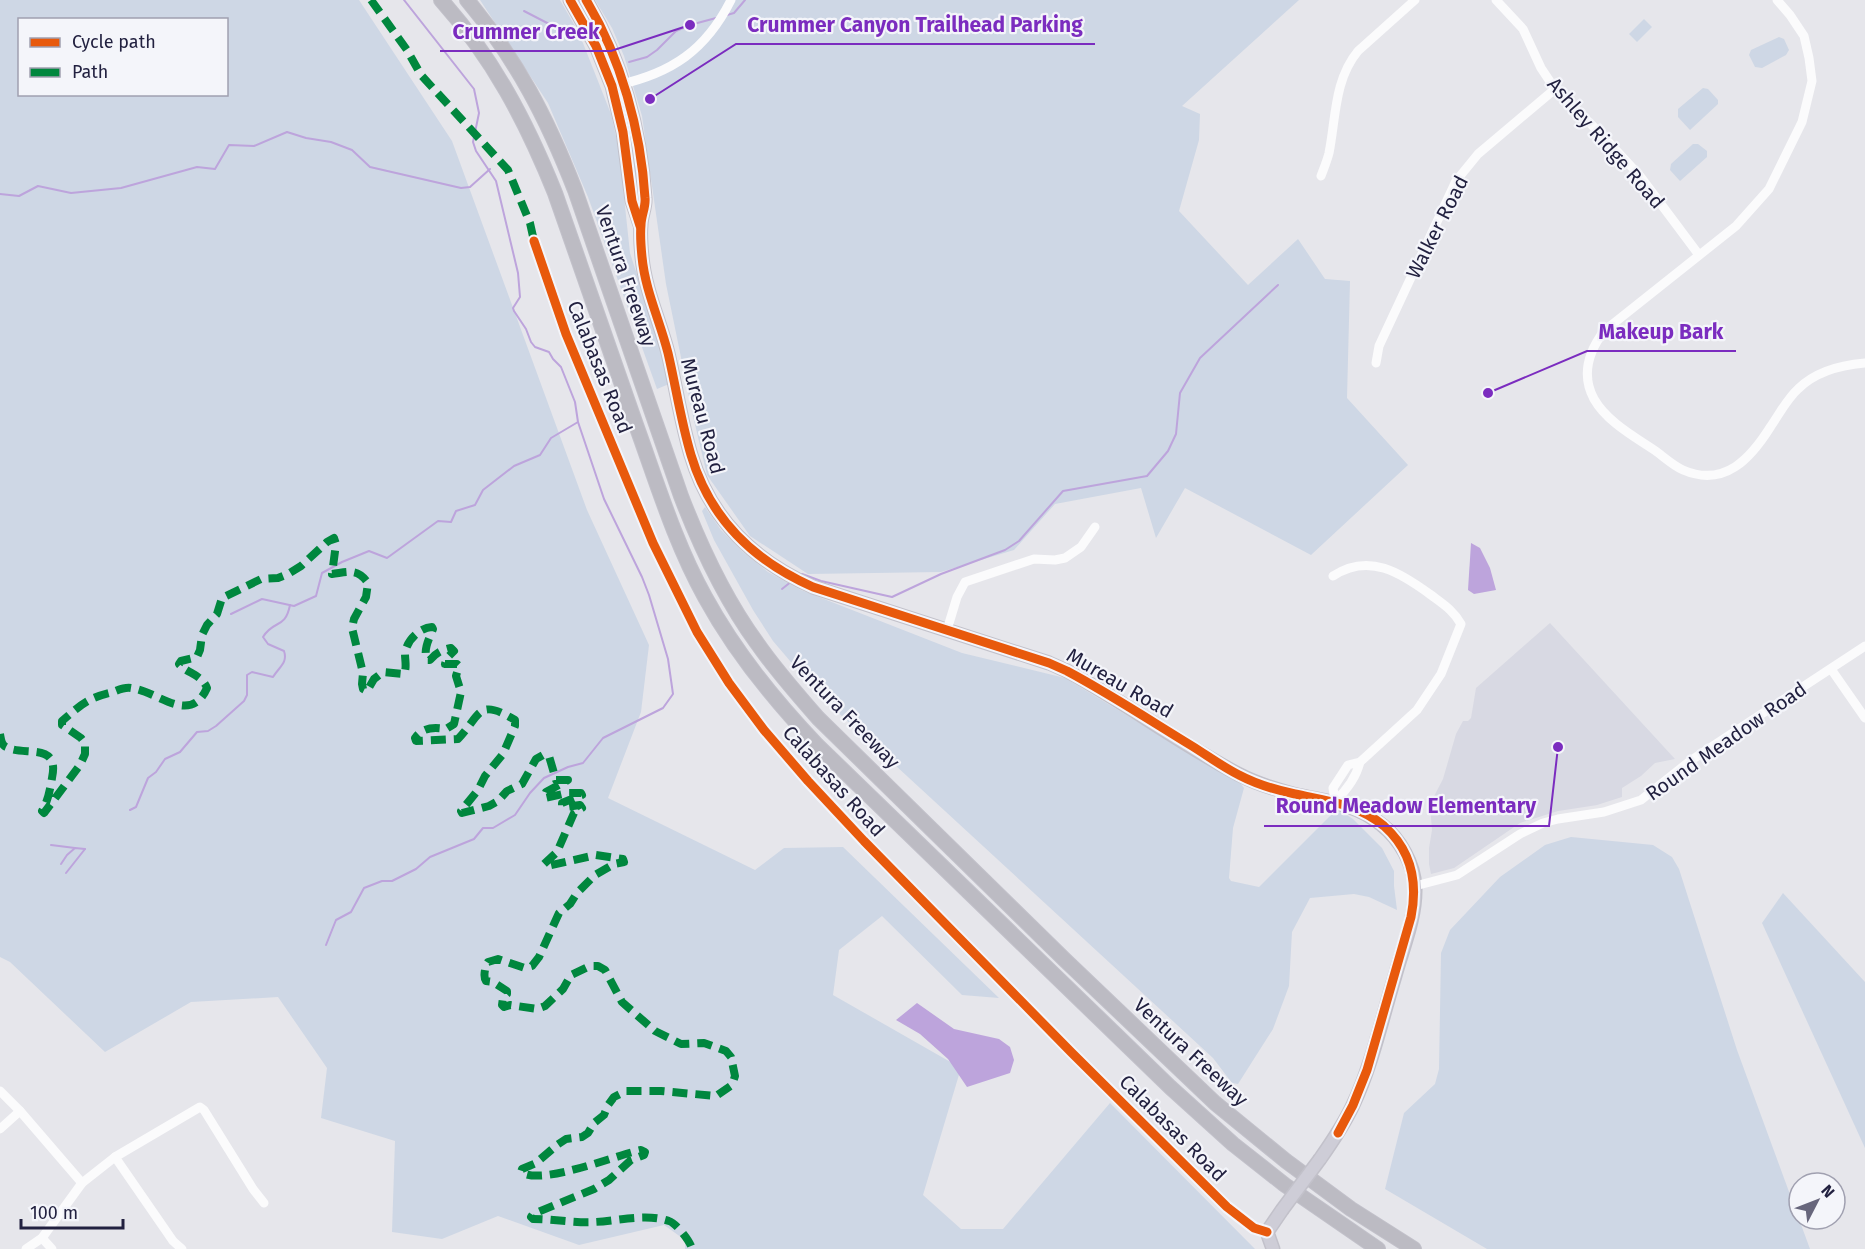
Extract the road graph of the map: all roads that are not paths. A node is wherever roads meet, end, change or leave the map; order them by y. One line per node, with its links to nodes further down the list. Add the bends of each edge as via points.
1 (441, 0): 36 (highway, Ventura Freeway, via 474,40 522,116 555,193 669,517 704,596 754,674 817,745 1170,1087 1276,1178)
2 (467, 0): 37 (highway, Ventura Freeway, via 517,67 557,143 696,536 731,604 786,682 818,718 1215,1103 1351,1209)
3 (570, 0): 9 (main road, Mureau Road)
4 (586, 0): 9 (main road, Mureau Road, via 608,41)
5 (731, 0): 9 (street, via 711,33 686,57 654,75)
6 (1415, 0): 11 (street, via 1350,61 1339,87)
7 (1496, 0): 10 (street, Ashley Ridge Road, via 1523,29 1541,68)
8 (1777, 0): 13 (street, via 1804,36 1809,58 1812,81 1802,122 1769,189 1736,226)
9 (618, 85): 18 (main road, Mureau Road, via 637,143 645,201 640,226 645,280 667,351 690,454 705,491 751,550 793,578)
10 (1556, 89): 13 (street, Ashley Ridge Road, via 1640,176); 14 (street, Walker Road, via 1478,154 1456,181 1379,346)
11 (1321, 176)
12 (534, 241): 30 (street, Calabasas Road, via 566,334 653,543 697,632 736,693 834,809 1072,1053 1227,1207 1254,1228)
13 (1699, 255): 15 (street, via 1604,331 1588,361 1588,382 1594,399 1607,415 1681,469 1697,475 1731,471 1757,448 1798,388 1837,367)
14 (1376, 363)
15 (1865, 363)
16 (1095, 527): 18 (street, via 1081,547 1065,558 1034,559 965,582)
17 (1333, 576): 22 (street, via 1344,569 1386,567 1454,612 1461,624 1441,674 1417,710 1360,762 1344,794)
18 (947, 630): 22 (main road, Mureau Road, via 1067,670 1254,782)
19 (1865, 646): 20 (street, Round Meadow Road)
20 (1831, 669): 21 (street); 23 (street, Round Meadow Road, via 1684,765 1641,800 1604,812 1543,823 1457,875)
21 (1865, 718)
22 (1335, 801): 23 (main road, Mureau Road, via 1372,817 1393,836 1409,862)
23 (1415, 886): 30 (main road, Mureau Road, bridge, via 1406,938 1366,1070 1347,1117)
24 (0, 1091): 25 (street)
25 (20, 1111): 26 (street); 28 (street)
26 (0, 1129)
27 (115, 1157): 28 (street); 29 (street, via 200,1107); 34 (street)
28 (82, 1184): 31 (street)
29 (264, 1203)
30 (1267, 1232): 35 (main road)
31 (42, 1238): 32 (street); 33 (street)
32 (26, 1249)
33 (52, 1249)
34 (182, 1249)
35 (1273, 1249)
36 (1378, 1249)
37 (1414, 1249)

